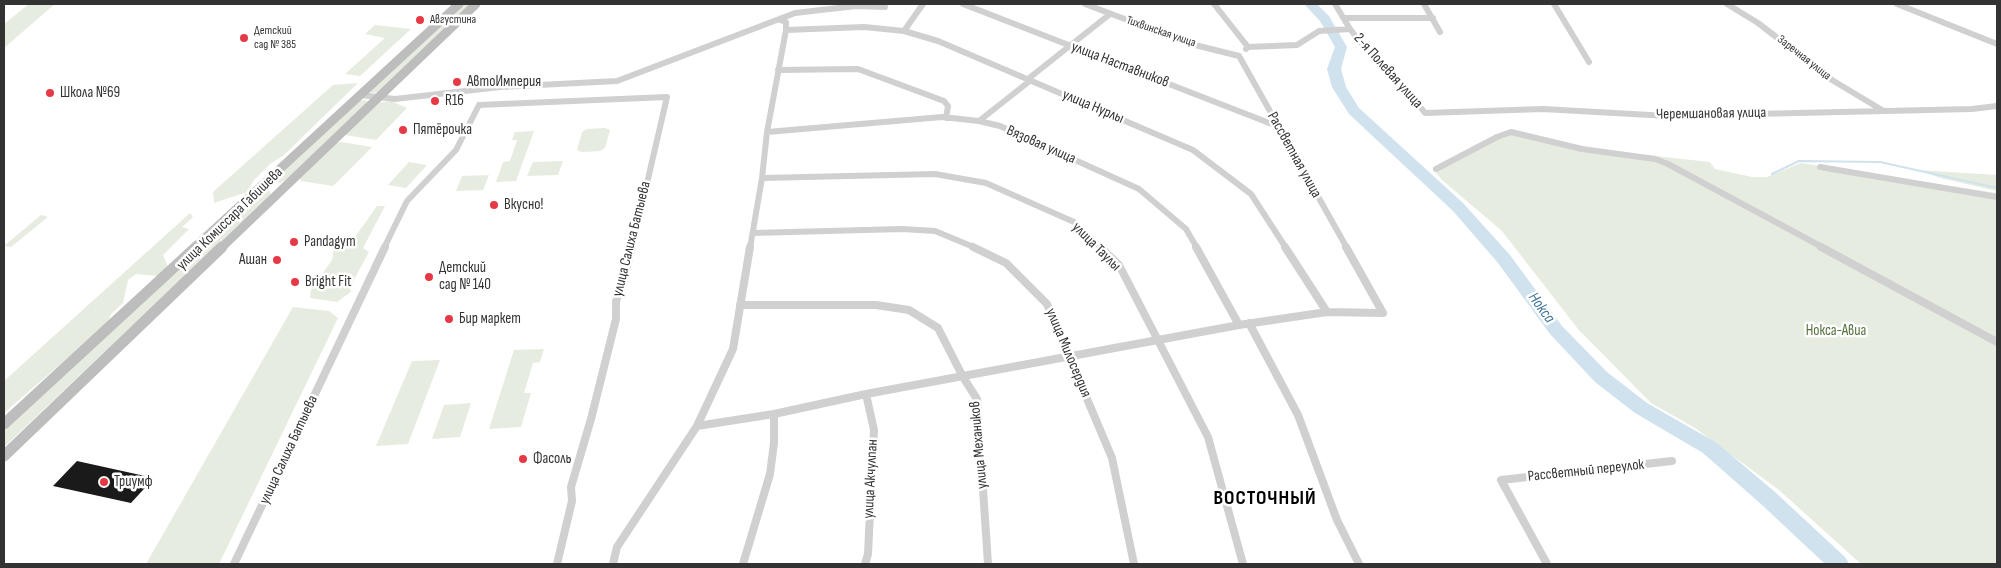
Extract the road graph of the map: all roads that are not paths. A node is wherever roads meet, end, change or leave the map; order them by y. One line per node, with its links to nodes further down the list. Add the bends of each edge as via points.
1 (459, 4): 29 (street, улица Комиссара Габишева)
2 (476, 4): 30 (street, улица Комиссара Габишева)
3 (923, 4): 19 (street)
4 (963, 4): 22 (street, улица Наставников)
5 (1084, 4): 13 (street, Тихвинская улица)
6 (1214, 4): 23 (street)
7 (1335, 4): 14 (street, 2-я Полевая улица)
8 (1424, 4): 15 (street)
9 (1554, 4): 25 (street)
10 (1727, 4): 33 (street, Заречная улица, via 1832,80)
11 (1897, 4): 21 (street)
12 (885, 7): 16 (street, via 826,9 795,13)
13 (1110, 14): 22 (street); 24 (street, Тихвинская улица, via 1191,44)
14 (1344, 18): 15 (street); 17 (street, 2-я Полевая улица)
15 (1432, 18): 20 (street)
16 (780, 20): 18 (street, via 786,22); 28 (street, via 744,31 623,80 500,86)
17 (1350, 29): 23 (street, via 1319,31 1297,45); 34 (street, 2-я Полевая улица, via 1374,59 1395,75)
18 (786, 30): 19 (street, улица Нурлы, via 864,27); 26 (street)
19 (904, 31): 27 (street, улица Нурлы, via 938,41)
20 (1440, 32)
21 (1997, 44)
22 (1070, 46): 27 (street); 37 (street, улица Наставников)
23 (1248, 47): 24 (street)
24 (1239, 56): 37 (street, Рассветная улица)
25 (1589, 62)
26 (778, 70): 35 (street, via 858,69 944,101 948,106); 38 (street)
27 (1029, 80): 36 (street); 47 (street, улица Нурлы, via 1193,150 1251,194)
28 (470, 91): 30 (street, via 425,97); 31 (street)
29 (360, 95): 30 (street); 42 (street, улица Комиссара Габишева)
30 (378, 98): 43 (street, улица Комиссара Габишева)
31 (479, 105): 60 (street, улица Салиха Батыева, via 456,150 406,201); 61 (street, улица Салиха Батыева, via 667,97 644,191 644,203 616,302 616,319 571,486 572,501)
32 (1997, 106): 33 (street, Черемшановая улица)
33 (1882, 110): 34 (street, Черемшановая улица, via 1668,116 1543,109)
34 (1425, 113)
35 (946, 118): 36 (street, Вязовая улица); 38 (street, Вязовая улица)
36 (978, 121): 49 (street, Вязовая улица, via 1000,126 1139,189 1186,229)
37 (1277, 126): 47 (street, Рассветная улица, via 1383,313)
38 (767, 132): 41 (street)
39 (1820, 167): 44 (street)
40 (1436, 169): 51 (street, via 1511,132 1582,149 1655,159)
41 (762, 178): 45 (street); 50 (street, улица Таулы, via 935,174 986,183 1074,222 1119,265)
42 (263, 184): 43 (street); 56 (street, улица Комиссара Габишева)
43 (284, 188): 58 (street, улица Комиссара Габишева)
44 (1997, 197)
45 (753, 233): 46 (street); 52 (street, улица Милосердия, via 902,229 935,231 957,239 1006,263 1047,304)
46 (740, 305): 53 (street, улица Механиков, via 876,305 909,310 938,328); 57 (street, via 733,349)
47 (1327, 312): 48 (street)
48 (1248, 323): 49 (street); 68 (street, via 1298,415 1337,520)
49 (1239, 325): 50 (street)
50 (1157, 340): 52 (street); 67 (street, улица Таулы, via 1208,437)
51 (1997, 342)
52 (1070, 356): 53 (street); 66 (street, улица Милосердия, via 1112,458)
53 (963, 377): 54 (street); 65 (street, улица Механиков, via 978,398)
54 (866, 394): 55 (street); 64 (street, улица Акчулпан, via 874,430)
55 (774, 414): 57 (street); 63 (street, via 770,474)
56 (4, 424)
57 (697, 426): 62 (street, via 617,547)
58 (4, 456)
59 (1672, 461): 69 (street, Рассветный переулок, via 1501,480)
60 (234, 564)
61 (556, 564)
62 (613, 564)
63 (743, 564)
64 (865, 564)
65 (988, 564)
66 (1134, 564)
67 (1243, 564)
68 (1359, 564)
69 (1547, 564)

